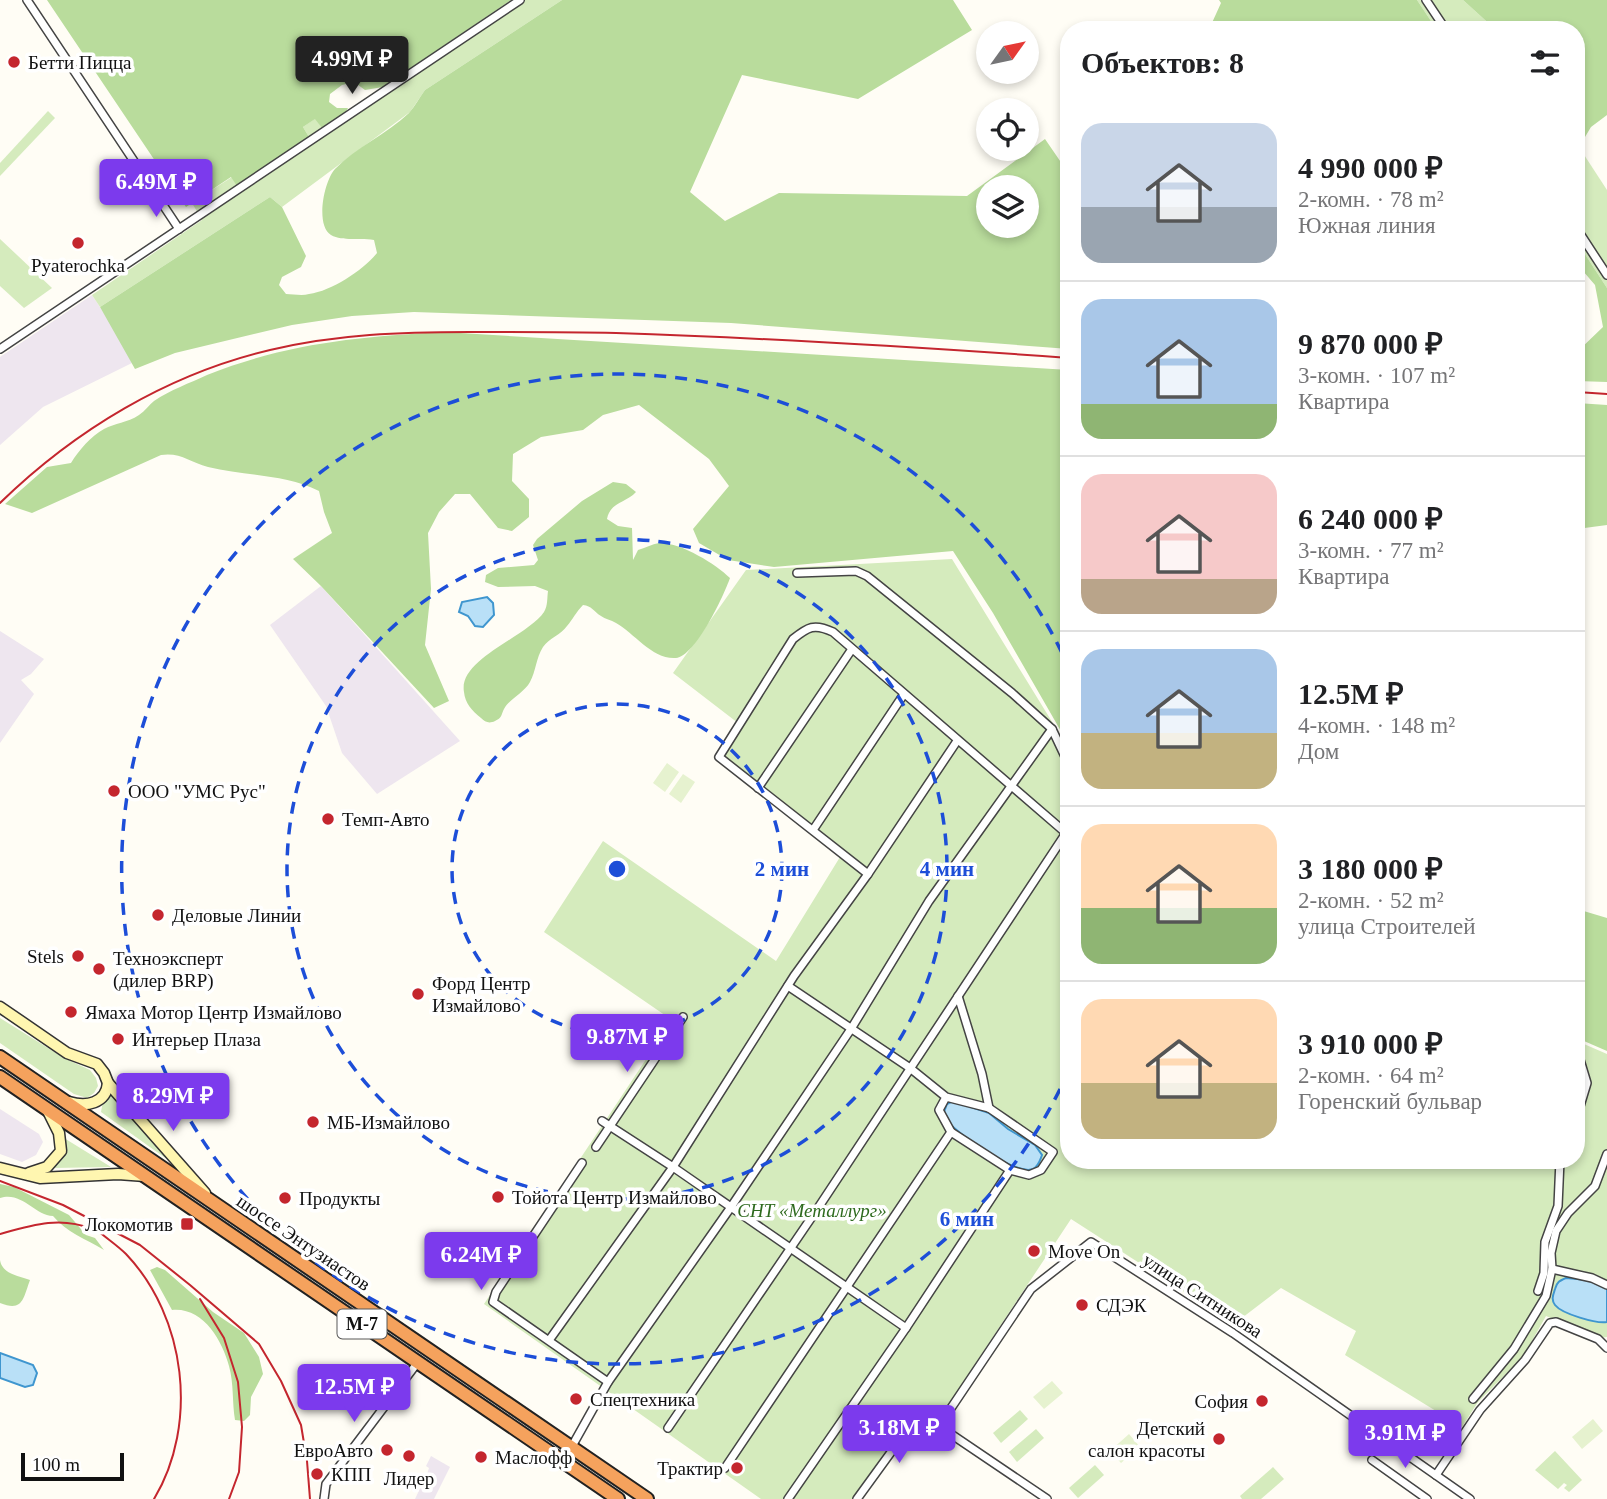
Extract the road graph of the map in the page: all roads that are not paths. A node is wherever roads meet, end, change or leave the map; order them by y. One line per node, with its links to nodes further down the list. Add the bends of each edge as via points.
1 (27, 0): 5 (street)
2 (520, 0): 5 (street)
3 (1426, 0): 4 (street)
4 (1440, 21)
5 (179, 229): 8 (street)
6 (1585, 241): 7 (street)
7 (1607, 275)
8 (0, 349)
9 (797, 573): 12 (street, via 856,571 867,576)
10 (852, 649): 11 (street); 16 (street); 16 (street, via 821,626 805,628 793,639 719,757)
11 (904, 694): 13 (street); 18 (street)
12 (1052, 729): 14 (street); 15 (street)
13 (957, 741): 15 (street); 20 (street)
14 (1060, 746)
15 (1012, 786): 17 (street); 25 (street, via 929,901)
16 (758, 788): 18 (street)
17 (1060, 829)
18 (813, 830): 20 (street)
19 (1060, 843): 22 (street)
20 (868, 874): 21 (street)
21 (788, 986): 25 (street); 39 (street)
22 (958, 996): 27 (street); 33 (street)
23 (0, 1007): 29 (street, via 67,1054 97,1064)
24 (682, 1017): 34 (street)
25 (851, 1029): 27 (street); 47 (street)
26 (0, 1057): 31 (highway, шоссе Энтузиастов / М-7)
27 (910, 1068): 30 (street); 48 (street)
28 (0, 1077): 32 (highway, шоссе Энтузиастов / М-7)
29 (108, 1083): 31 (street, via 108,1091 94,1103); 46 (street)
30 (946, 1097): 33 (street); 35 (street, via 939,1110)
31 (65, 1101): 46 (highway, шоссе Энтузиастов / М-7)
32 (46, 1108): 43 (street, via 58,1130 61,1151 47,1167); 44 (highway, шоссе Энтузиастов / М-7)
33 (989, 1108): 42 (street, via 1053,1152 1041,1170 1029,1175)
34 (605, 1124): 36 (street); 39 (street)
35 (951, 1132): 42 (street); 51 (street)
36 (596, 1147)
37 (1607, 1154): 45 (street)
38 (582, 1163): 54 (street, via 519,1252 493,1302)
39 (673, 1167): 47 (street); 54 (street)
40 (0, 1168): 43 (street)
41 (1560, 1169): 52 (street, via 1558,1206 1545,1242 1545,1273)
42 (1010, 1170): 53 (street)
43 (22, 1174): 44 (street, via 40,1178)
44 (145, 1176): 56 (highway, шоссе Энтузиастов / М-7)
45 (1603, 1179): 49 (street, via 1556,1231)
46 (215, 1203): 61 (highway, шоссе Энтузиастов / М-7)
47 (731, 1207): 48 (street); 57 (street)
48 (790, 1248): 51 (street); 60 (street)
49 (1552, 1269): 50 (street); 58 (street, via 1546,1296 1514,1349)
50 (1607, 1285)
51 (847, 1288): 53 (street); 63 (street)
52 (1538, 1291)
53 (906, 1328): 68 (street)
54 (550, 1339): 57 (street)
55 (1607, 1348): 64 (street, via 1598,1339 1550,1323)
56 (418, 1362): 65 (street, via 326,1484); 66 (highway, шоссе Энтузиастов / М-7)
57 (608, 1382): 61 (street)
58 (1473, 1399)
59 (939, 1426): 64 (street, улица Ситникова, via 1031,1289 1091,1242 1233,1332); 69 (street, via 918,1415); 70 (street)
60 (668, 1428)
61 (571, 1448): 67 (highway, шоссе Энтузиастов / М-7)
62 (1372, 1460): 71 (street)
63 (725, 1468)
64 (1436, 1475): 72 (street)
65 (324, 1499)
66 (618, 1499)
67 (647, 1499)
68 (788, 1499)
69 (857, 1499)
70 (1047, 1499)
71 (1427, 1499)
72 (1470, 1499)

